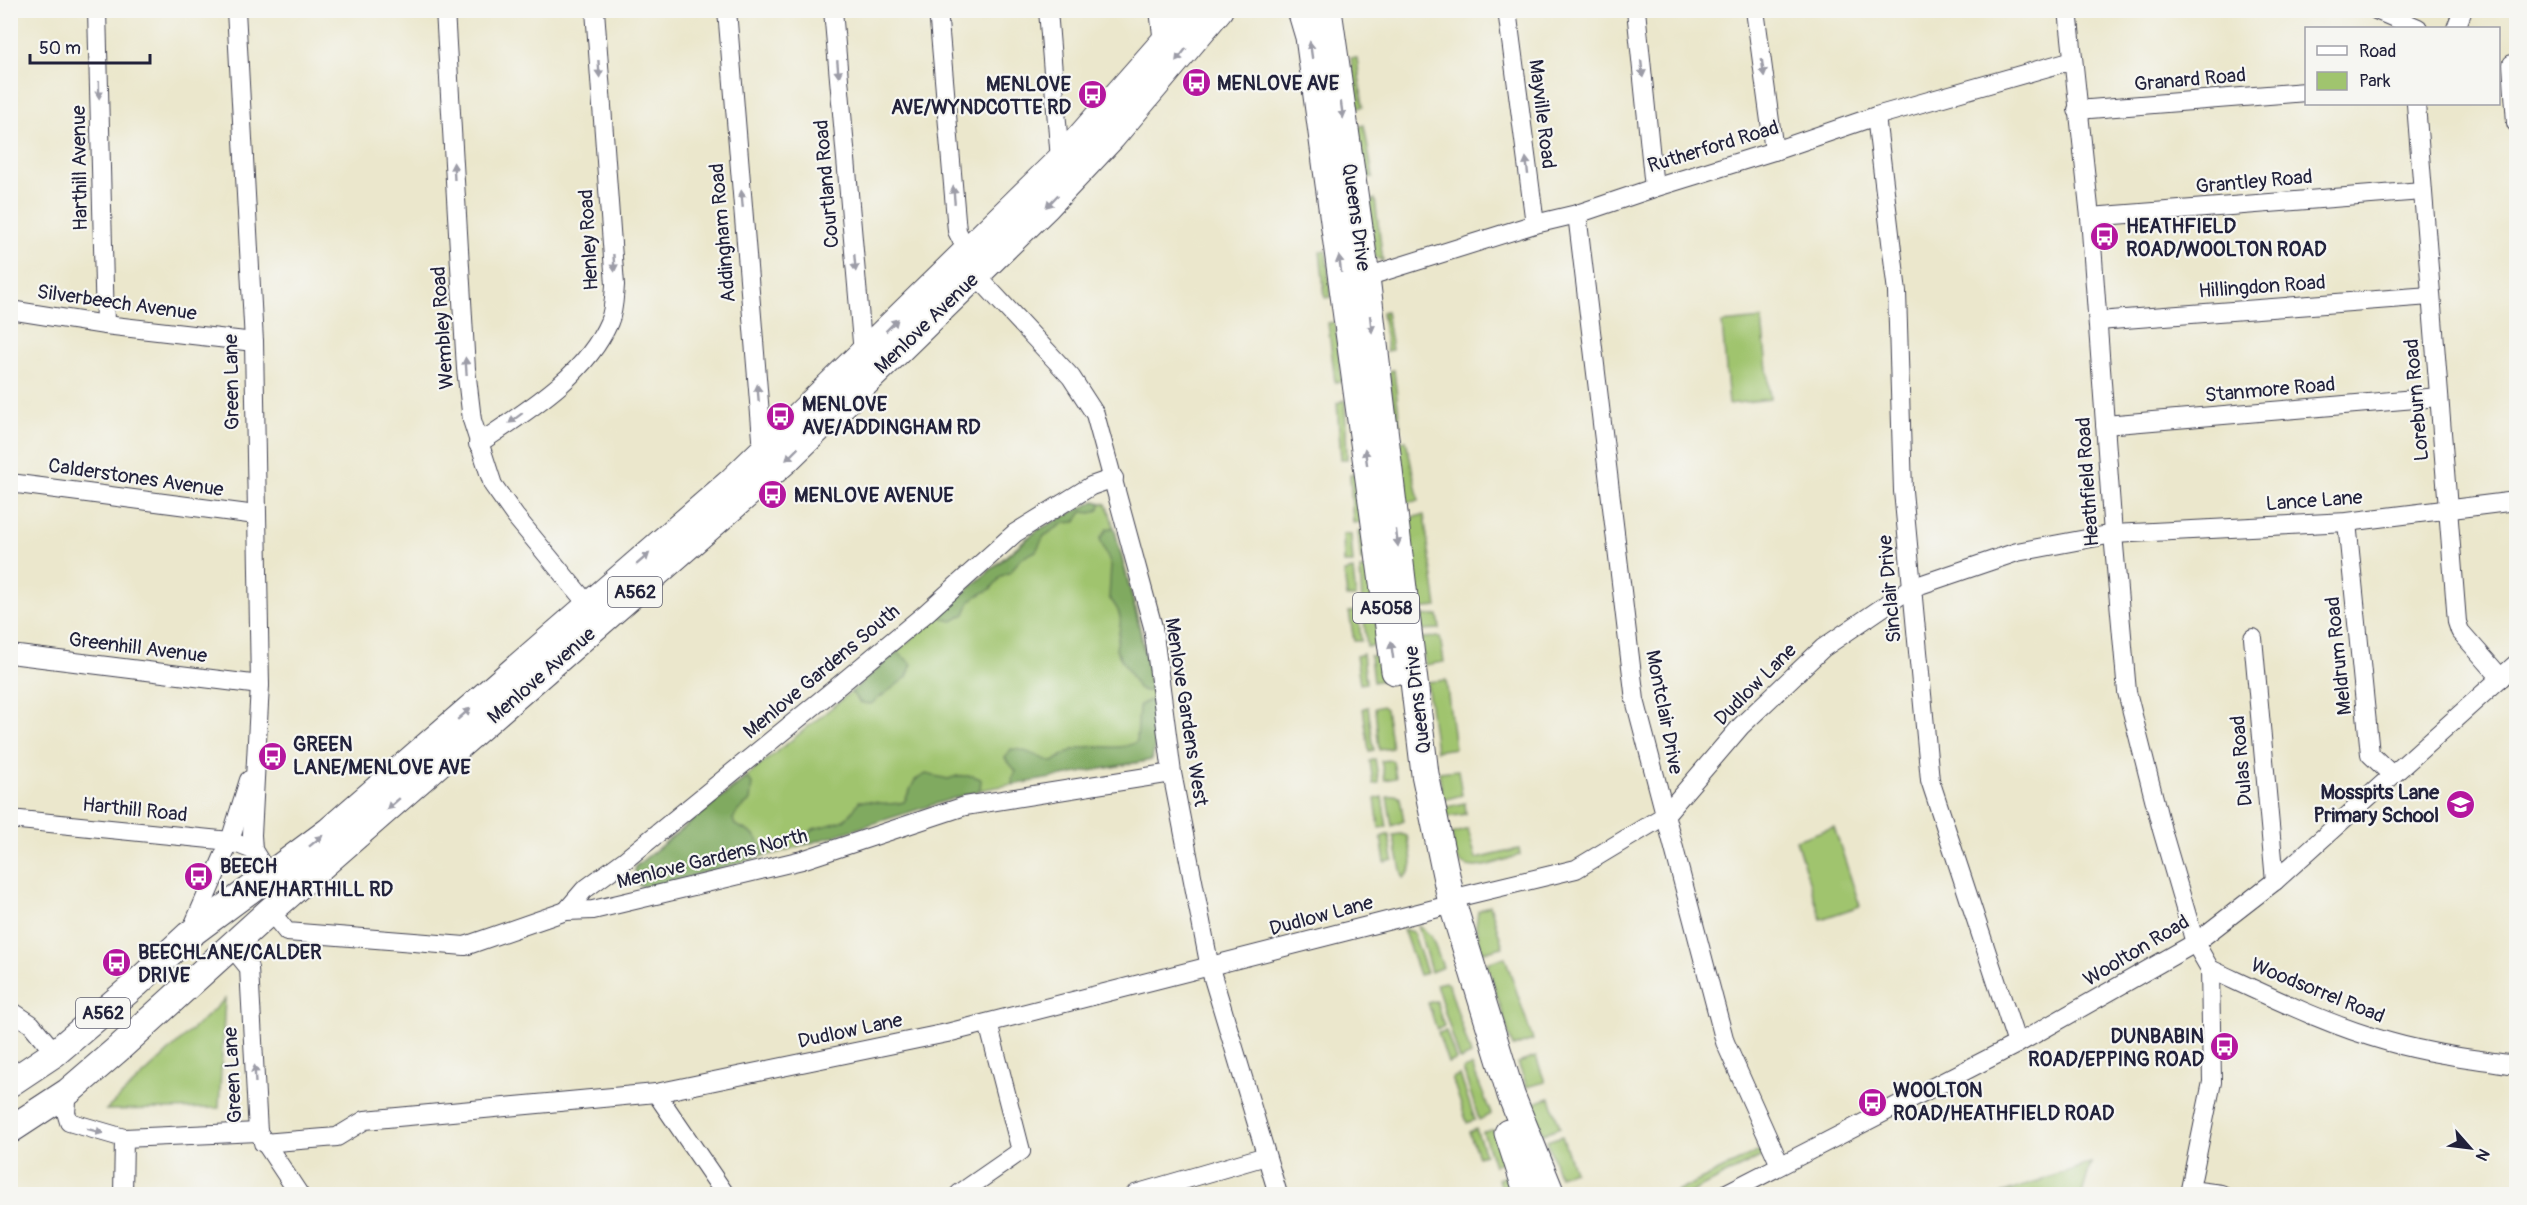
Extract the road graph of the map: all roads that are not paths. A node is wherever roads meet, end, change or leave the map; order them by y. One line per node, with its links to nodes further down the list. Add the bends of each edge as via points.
1 (98, 10): 42 (street, Harthill Avenue, one-way to 42)
2 (236, 10): 43 (street, Green Lane)
3 (445, 10): 47 (street, Wembley Road, one-way to 3, via 471,420 466,369)
4 (595, 10): 47 (street, Henley Road, one-way to 47, via 615,285 610,320 593,351 557,386)
5 (727, 10): 48 (street, Addingham Road, one-way to 5)
6 (833, 10): 44 (street, Courtland Road, one-way to 44)
7 (938, 10): 37 (street, one-way to 7, via 957,231)
8 (1048, 10): 31 (street)
9 (1160, 10): 22 (street)
10 (1186, 10): 22 (highway, Menlove Avenue / A562)
11 (1219, 10): 37 (highway, Menlove Avenue / A562, one-way to 37, via 1112,137 1047,206)
12 (1301, 10): 72 (highway, Queens Drive / A5058, one-way to 12, via 1434,894 1407,763 1309,37)
13 (1328, 10): 38 (highway, Queens Drive / A5058, one-way to 38)
14 (1507, 10): 36 (street, Mayville Road, one-way to 14)
15 (1636, 10): 32 (street, one-way to 32)
16 (1755, 10): 30 (street, one-way to 30)
17 (2068, 10): 23 (street, Heathfield Road)
18 (2376, 10): 20 (street)
19 (2463, 10): 21 (street)
20 (2411, 27)
21 (2456, 27)
22 (1163, 43): 31 (highway, Menlove Avenue / A562)
23 (2073, 60): 27 (street, Heathfield Road); 28 (street, Rutherford Road)
24 (2509, 63): 29 (street)
25 (2305, 92): 27 (street, Granard Road)
26 (2416, 105): 33 (street, Loreburn Road)
27 (2077, 110): 35 (street, Heathfield Road)
28 (1876, 116): 30 (street, Rutherford Road); 56 (street, Sinclair Drive, via 1897,292 1903,491)
29 (2517, 123)
30 (1774, 151): 32 (street, Rutherford Road)
31 (1060, 160): 37 (highway, Menlove Avenue / A562)
32 (1654, 188): 34 (street, Rutherford Road)
33 (2422, 191): 35 (street, Grantley Road); 39 (street, Loreburn Road)
34 (1577, 214): 36 (street, Rutherford Road); 66 (street, Montclair Drive, via 1635,700)
35 (2090, 217): 41 (street, Heathfield Road)
36 (1534, 224): 38 (street, Rutherford Road)
37 (972, 263): 44 (highway, Menlove Avenue / A562, one-way to 37); 49 (street, Menlove Gardens West, via 1071,377 1095,414); 73 (highway, Menlove Avenue / A562, one-way to 73, via 785,461)
38 (1366, 277): 72 (highway, Queens Drive / A5058, one-way to 72, via 1425,774)
39 (2430, 296): 41 (street, Hillingdon Road); 45 (street, Loreburn Road)
40 (10, 310): 42 (street, Silverbeech Avenue)
41 (2098, 321): 46 (street, Heathfield Road)
42 (105, 325): 43 (street, Silverbeech Avenue)
43 (254, 342): 53 (street, Green Lane)
44 (863, 354): 48 (highway, Menlove Avenue / A562)
45 (2439, 398): 46 (street, Stanmore Road); 52 (street, Loreburn Road)
46 (2105, 425): 55 (street, Heathfield Road)
47 (478, 444): 57 (street, Wembley Road, via 493,484)
48 (763, 451): 57 (highway, Menlove Avenue / A562, one-way to 48)
49 (1114, 478): 64 (street, Menlove Gardens West, via 1154,627); 74 (street, Menlove Gardens South, via 1091,486 1015,533 837,687 584,890)
50 (10, 483): 53 (street, Calderstones Avenue)
51 (2517, 501): 52 (street, Lance Lane)
52 (2448, 509): 54 (street, Lance Lane); 61 (street, Loreburn Road, via 2457,622 2460,631)
53 (255, 515): 62 (street, Green Lane)
54 (2346, 522): 55 (street, Lance Lane); 65 (street, Meldrum Road, via 2370,753)
55 (2113, 534): 56 (street, Dudlow Lane, via 2017,552); 76 (street, Heathfield Road, via 2127,692)
56 (1911, 588): 66 (street, Dudlow Lane, via 1823,648 1742,726); 83 (street, Sinclair Drive, via 1930,780)
57 (589, 606): 70 (highway, Menlove Avenue / A562, one-way to 57, via 329,831)
58 (2253, 638): 71 (street, Dulas Road)
59 (10, 654): 62 (street, Greenhill Avenue)
60 (2517, 664): 61 (street, Woolton Road)
61 (2501, 678): 65 (street, Woolton Road)
62 (260, 686): 63 (street, Green Lane)
63 (258, 752): 68 (street, Green Lane); 69 (street, Green Lane)
64 (1172, 773): 74 (street, Menlove Gardens North, via 965,806 802,860 593,910); 78 (street, Menlove Gardens West)
65 (2392, 775): 71 (street, Woolton Road)
66 (1665, 816): 72 (street, Dudlow Lane, via 1576,869); 93 (street, Montclair Drive, via 1725,1042)
67 (10, 819): 68 (street, Harthill Road)
68 (230, 841): 69 (street, Harthill Road); 75 (street, Green Lane)
69 (253, 850): 70 (street)
70 (269, 876): 73 (highway); 75 (highway, Menlove Avenue / A562)
71 (2275, 881): 76 (street, Woolton Road)
72 (1445, 904): 78 (street, Dudlow Lane); 101 (highway, Queens Drive / A5058); 102 (highway, Queens Drive / A5058, via 1511,1095)
73 (270, 910): 74 (street, Menlove Gardens North, via 287,932 465,946); 77 (highway, Menlove Avenue / A562)
74 (566, 911)
75 (184, 939): 80 (highway); 84 (highway, Menlove Avenue / A562)
76 (2196, 943): 79 (street, Heathfield Road); 83 (street, Woolton Road)
77 (232, 947): 80 (highway, Menlove Avenue / A562); 91 (street, Green Lane, one-way to 77, via 249,968)
78 (1210, 968): 82 (street, Dudlow Lane); 92 (street, Menlove Gardens West)
79 (2211, 969): 85 (street, Woodsorrel Road, via 2308,1015 2389,1042); 94 (street, via 2212,1082)
80 (203, 973): 87 (highway, Menlove Avenue / A562)
81 (10, 1010): 84 (street, via 31,1024)
82 (988, 1023): 88 (street, Dudlow Lane); 98 (street, via 1021,1151)
83 (2017, 1044): 93 (street, Woolton Road)
84 (56, 1053): 86 (highway, Menlove Avenue / A562)
85 (2517, 1065)
86 (10, 1083)
87 (68, 1092): 89 (highway, Menlove Avenue / A562); 90 (street, Dudlow Lane, one-way to 90, via 69,1122)
88 (656, 1093): 91 (street, Dudlow Lane, via 364,1120 337,1137); 97 (street)
89 (10, 1130)
90 (124, 1138): 91 (street, Dudlow Lane); 95 (street)
91 (261, 1138): 96 (street, Green Lane)
92 (1266, 1156): 99 (street); 100 (street, Menlove Gardens West)
93 (1780, 1165): 103 (street, Woolton Road)
94 (2189, 1192): 104 (street)
95 (123, 1194)
96 (299, 1194)
97 (725, 1194)
98 (958, 1194)
99 (1135, 1194)
100 (1278, 1194)
101 (1528, 1194)
102 (1551, 1194)
103 (1725, 1194)
104 (2221, 1194)

